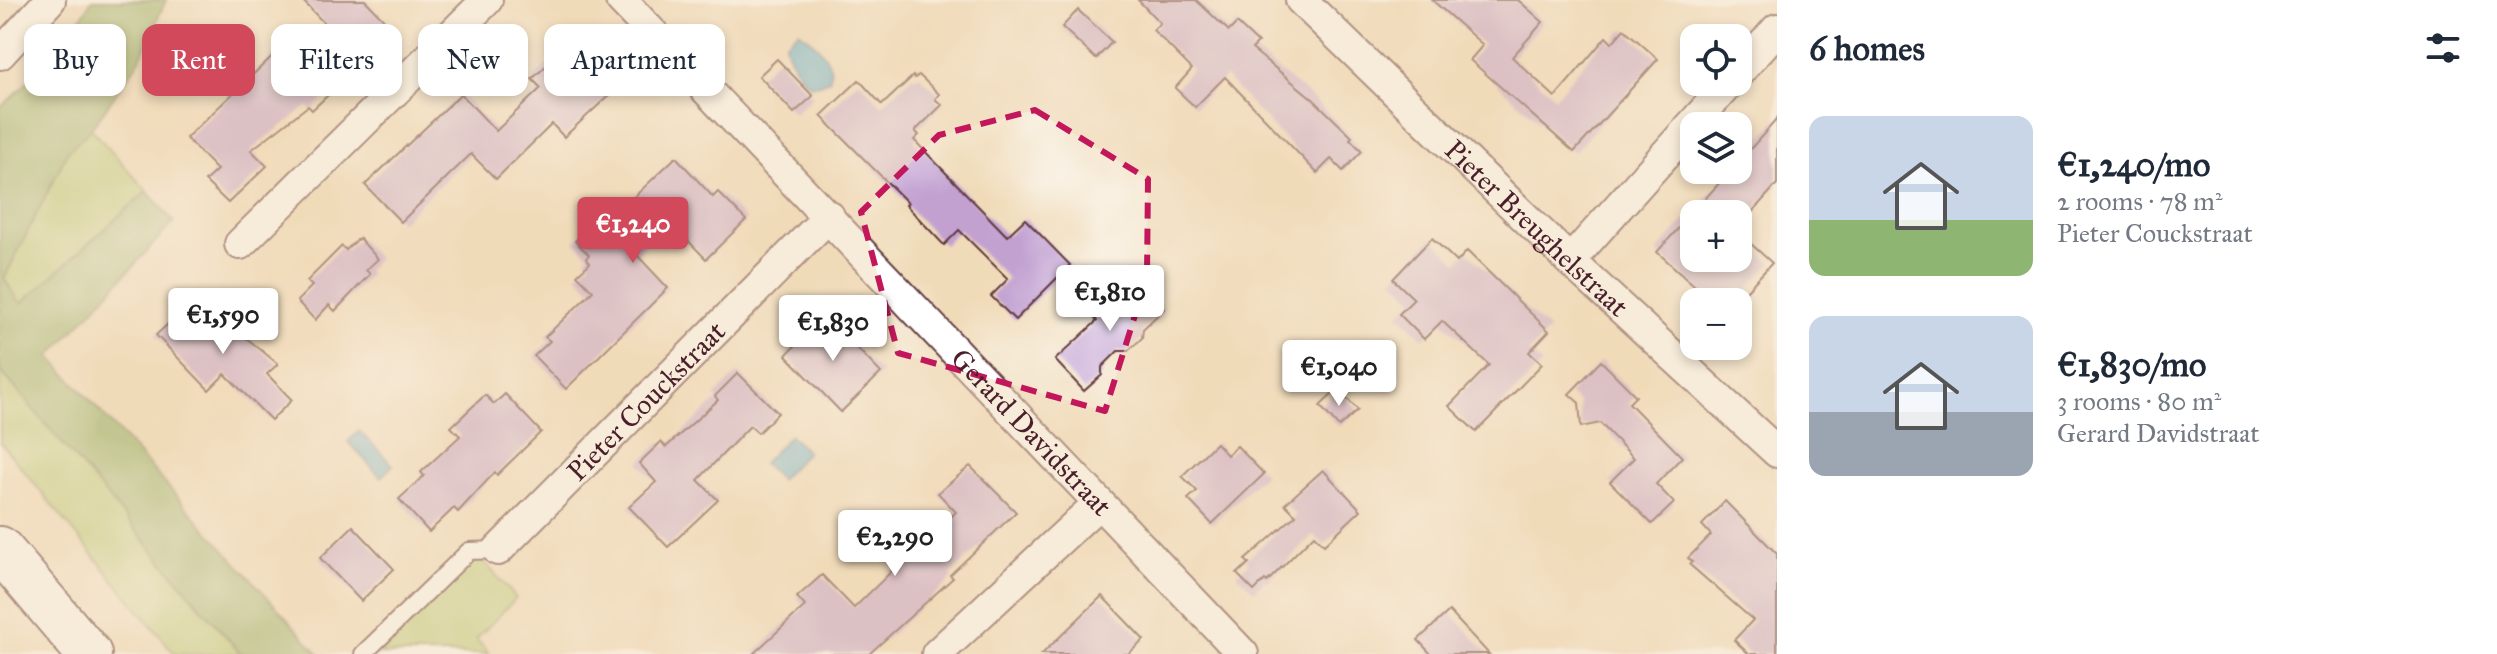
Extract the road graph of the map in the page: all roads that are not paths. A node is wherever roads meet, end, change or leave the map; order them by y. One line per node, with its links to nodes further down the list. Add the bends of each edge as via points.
1 (50, 0): 6 (street)
2 (487, 0): 10 (street)
3 (621, 0): 9 (street, Gerard Davidstraat)
4 (1301, 0): 11 (street, Pieter Breughelstraat)
5 (1777, 29): 7 (street)
6 (0, 54)
7 (1752, 57)
8 (1717, 96): 11 (street)
9 (829, 216): 13 (street, Gerard Davidstraat); 15 (street, Pieter Couckstraat)
10 (240, 244)
11 (1570, 261): 12 (street, Pieter Breughelstraat)
12 (1777, 452)
13 (1098, 504): 18 (street); 19 (street, Gerard Davidstraat)
14 (0, 549): 16 (highway)
15 (498, 550): 17 (lane, via 469,551)
16 (89, 654)
17 (363, 654)
18 (937, 654)
19 (1243, 654)

